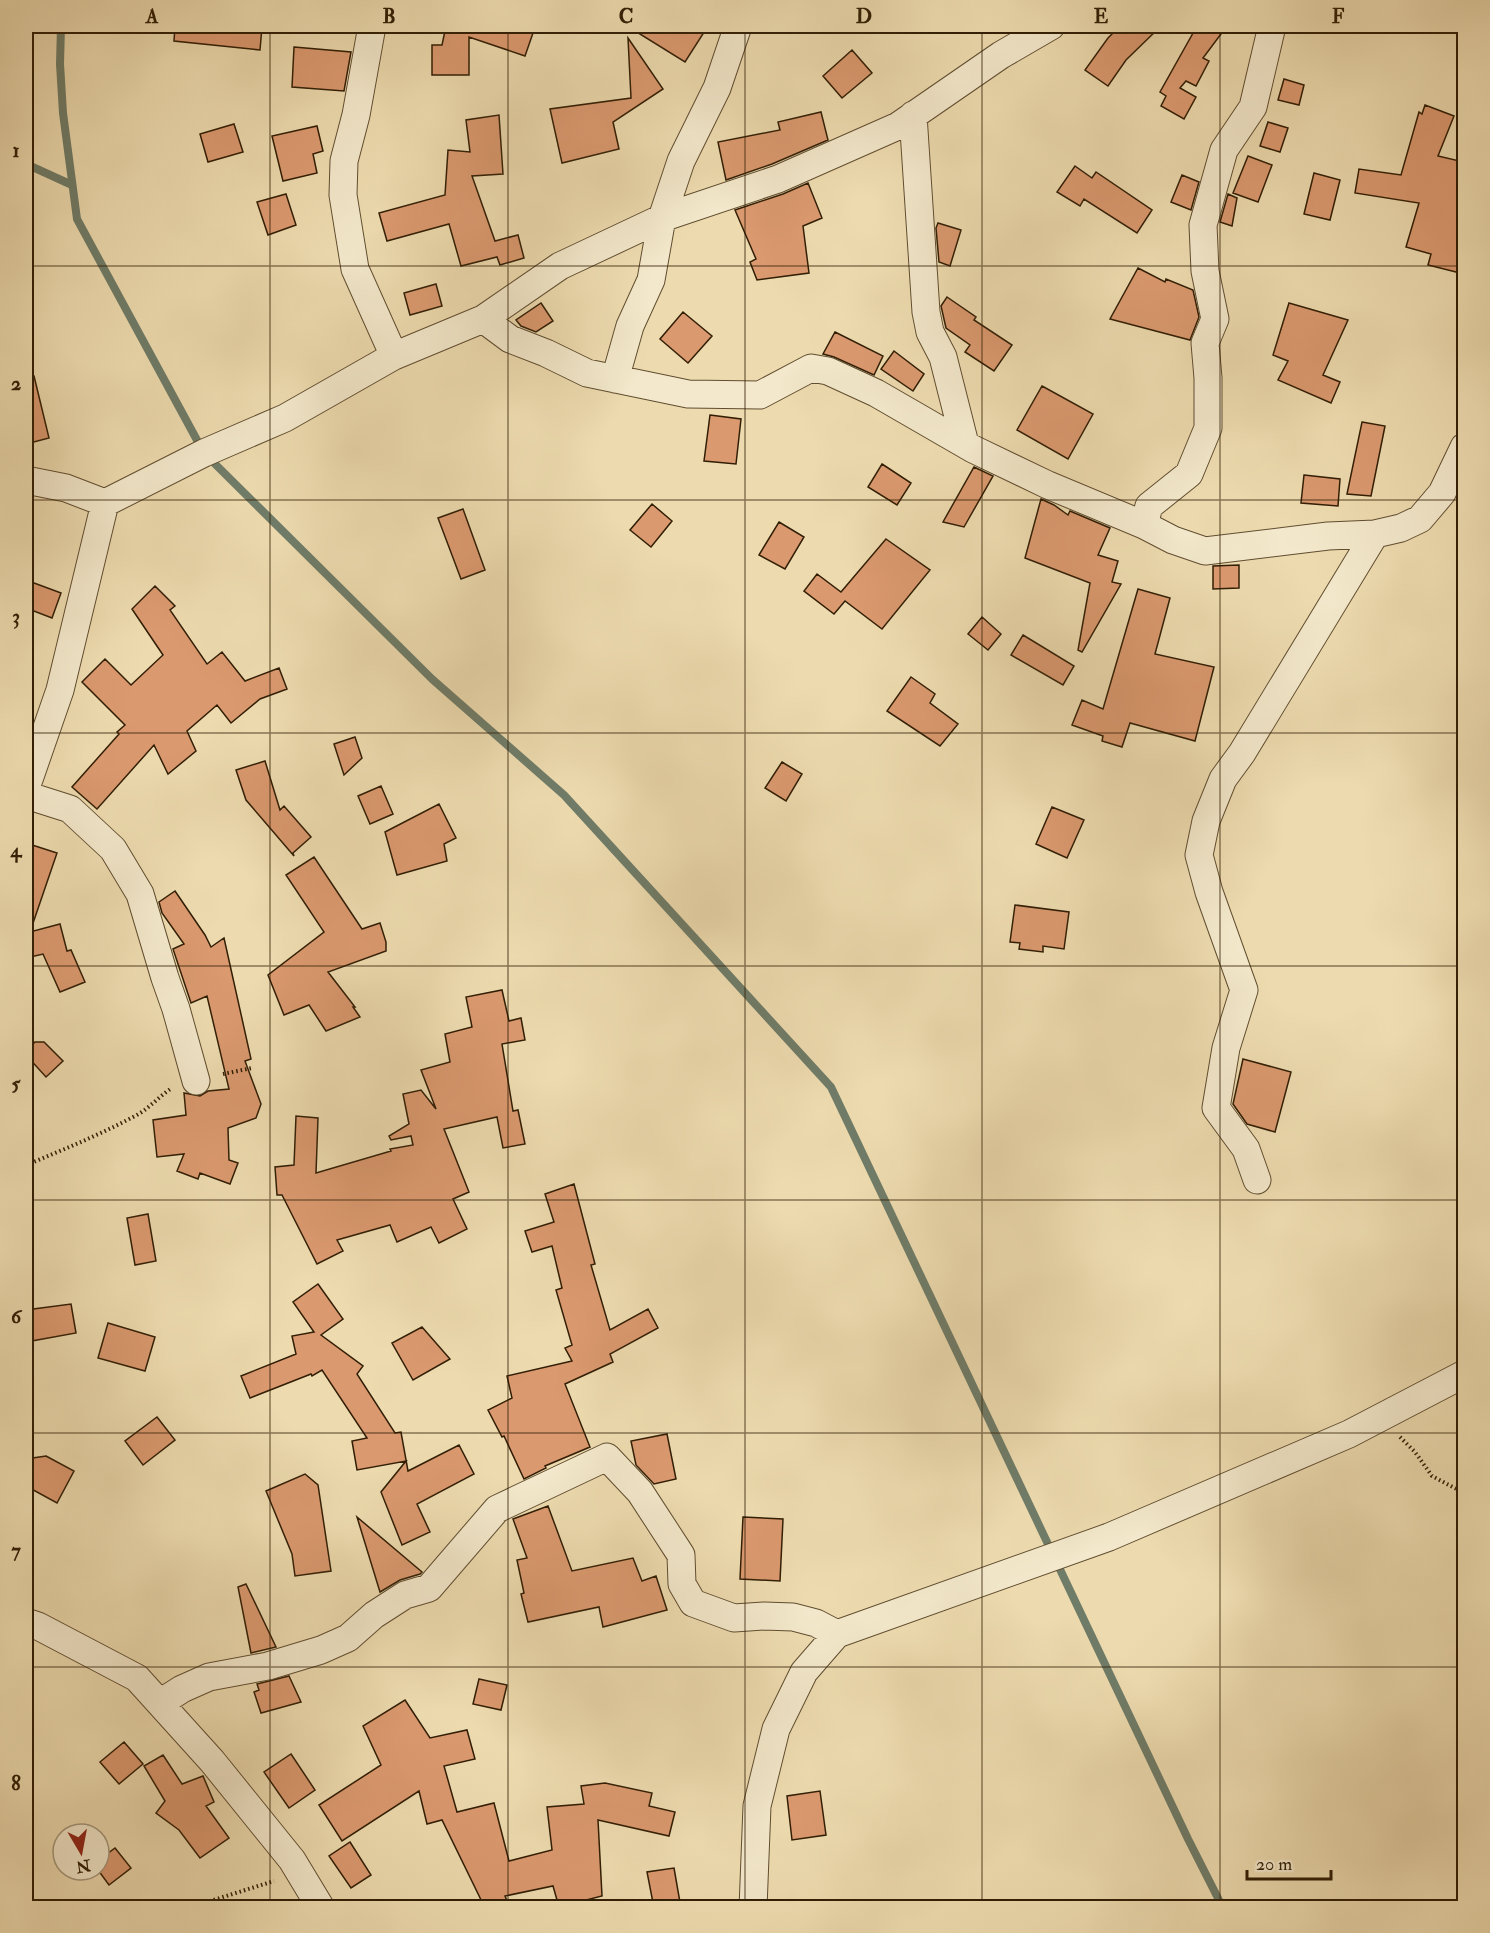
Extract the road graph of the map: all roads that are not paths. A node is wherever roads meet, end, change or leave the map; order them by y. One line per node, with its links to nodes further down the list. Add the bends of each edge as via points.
1 (372, 26): 8 (street, via 344,161 343,195 355,269)
2 (738, 26): 6 (street, via 717,88 681,161)
3 (1051, 26): 5 (street)
4 (1272, 26): 14 (street, via 1253,107 1224,150 1203,225 1205,271 1215,319 1205,343 1208,428 1189,474 1149,506)
5 (913, 115): 6 (street, via 898,126 778,179); 10 (street, via 926,312 930,332 943,357)
6 (662, 219): 7 (street, via 560,266); 9 (street, via 651,280 630,326)
7 (483, 319): 8 (street); 9 (street, via 510,339 587,373)
8 (394, 356): 13 (street, via 285,418)
9 (615, 379): 10 (street, via 688,394 760,395 811,368 828,371 876,393)
10 (965, 444): 14 (street)
11 (1464, 447): 15 (street, via 1442,493 1420,519)
12 (26, 480): 13 (street)
13 (105, 503): 16 (street, via 60,690)
14 (1144, 525): 15 (street, via 1205,551)
15 (1375, 534): 19 (street, via 1223,779 1206,821 1199,855 1244,990 1226,1048 1216,1108 1246,1149)
16 (26, 788)
17 (26, 795): 18 (street, via 70,809 113,849 140,894)
18 (195, 1081)
19 (1257, 1180)
20 (1464, 1374): 22 (street, via 1349,1434 1109,1538)
21 (26, 1622): 23 (street, via 137,1678)
22 (837, 1634): 23 (street, via 793,1617 735,1618 693,1603 682,1584 681,1555 640,1492 607,1457 497,1509 429,1588 405,1595 348,1638 268,1666 209,1677); 25 (street, via 804,1672 776,1729 757,1806)
23 (160, 1703): 24 (street, via 292,1860)
24 (321, 1908)
25 (753, 1908)

